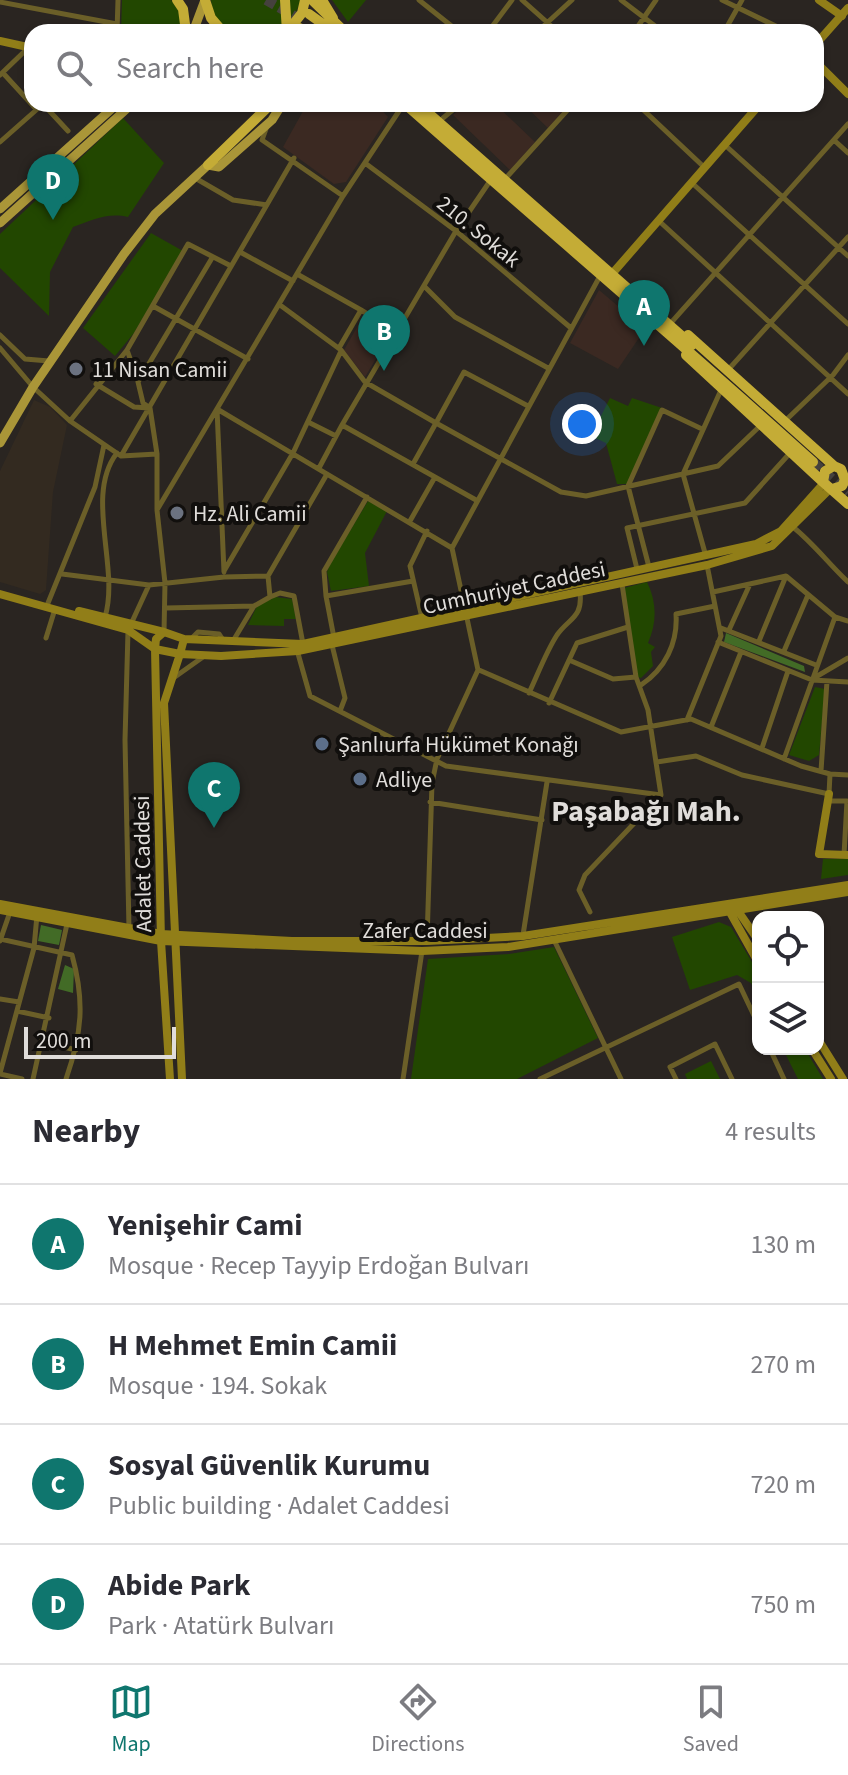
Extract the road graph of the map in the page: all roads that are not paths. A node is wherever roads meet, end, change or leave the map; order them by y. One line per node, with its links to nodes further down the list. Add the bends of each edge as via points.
1 (118, 0): 22 (street)
2 (177, 0): 23 (highway)
3 (205, 0): 24 (main road); 25 (highway)
4 (285, 0): 26 (highway, bridge)
5 (305, 0): 27 (highway)
6 (312, 0): 28 (highway)
7 (322, 0): 29 (highway)
8 (419, 0): 30 (street)
9 (512, 0): 31 (street)
10 (522, 0): 21 (street)
11 (572, 0): 21 (street)
12 (621, 0): 20 (street)
13 (656, 0): 20 (street)
14 (722, 0): 18 (street)
15 (742, 0): 18 (street)
16 (819, 0): 19 (main road)
17 (0, 2): 22 (street)
18 (738, 8): 34 (street); 35 (street)
19 (846, 15): 36 (main road)
20 (646, 19): 32 (street); 33 (street)
21 (548, 22)
22 (117, 24)
23 (185, 24)
24 (196, 24)
25 (216, 24)
26 (297, 24)
27 (299, 24)
28 (334, 24)
29 (336, 24)
30 (449, 24)
31 (494, 24)
32 (641, 24)
33 (653, 24)
34 (729, 24)
35 (771, 24)
36 (824, 36)
37 (0, 41): 38 (main road)
38 (18, 45): 39 (main road); 41 (street)
39 (24, 46)
40 (24, 53): 41 (street)
41 (18, 58): 43 (street)
42 (824, 70): 44 (main road)
43 (2, 74): 45 (street)
44 (848, 94)
45 (24, 97)
46 (33, 112): 65 (street)
47 (50, 112): 63 (street)
48 (108, 112): 79 (main road)
49 (123, 112): 81 (main road)
50 (263, 112): 70 (highway)
51 (276, 112): 61 (main road)
52 (396, 112): 69 (street)
53 (409, 112): 72 (highway)
54 (426, 112): 72 (highway)
55 (436, 112): 60 (highway)
56 (450, 112): 60 (street)
57 (566, 112): 74 (street)
58 (646, 112): 71 (street)
59 (753, 112): 66 (main road)
60 (443, 118): 72 (highway, via 482,153)
61 (267, 124): 68 (street, via 262,140); 70 (main road, via 219,167)
62 (848, 124): 64 (street)
63 (68, 131)
64 (835, 141): 67 (street); 77 (street)
65 (0, 142)
66 (726, 146): 71 (main road); 77 (street)
67 (848, 153)
68 (294, 158): 76 (street); 78 (street)
69 (365, 163): 76 (street); 82 (street, 210. Sokak)
70 (208, 165): 73 (main road)
71 (705, 168): 75 (main road)
72 (487, 173): 74 (highway); 82 (street); 92 (highway)
73 (195, 177): 78 (street, via 233,200); 113 (main road, via 155,214)
74 (504, 179): 92 (highway)
75 (692, 183): 80 (main road); 83 (street)
76 (343, 196): 91 (street)
77 (782, 197): 83 (street); 85 (street)
78 (267, 205): 86 (street)
79 (1, 206)
80 (659, 221): 90 (street); 92 (main road)
81 (0, 223)
82 (456, 231): 95 (street); 103 (street, 210. Sokak)
83 (748, 234): 90 (street); 94 (street)
84 (848, 237): 85 (street)
85 (838, 248): 87 (street); 94 (street)
86 (240, 252): 89 (street); 93 (street)
87 (848, 256)
88 (212, 258): 89 (street); 97 (street, via 188,244); 99 (street)
89 (231, 266): 104 (street)
90 (716, 273): 100 (street); 102 (street)
91 (297, 274): 93 (street); 98 (street)
92 (605, 276): 102 (highway); 103 (street); 107 (highway)
93 (293, 281): 96 (street)
94 (804, 286): 100 (street); 101 (street)
95 (425, 287): 105 (street); 114 (street, via 455,317)
96 (280, 305): 109 (street); 112 (street)
97 (153, 306): 99 (street); 110 (street)
98 (361, 310): 105 (street); 109 (street)
99 (176, 319): 104 (street); 117 (street)
100 (771, 324): 115 (street); 116 (street)
101 (848, 324)
102 (668, 325): 115 (highway, via 690,336); 141 (highway)
103 (571, 328): 114 (street)
104 (196, 330): 112 (street); 124 (street)
105 (397, 332): 118 (street)
106 (0, 335): 113 (street, via 25,359)
107 (674, 342): 121 (highway); 141 (highway)
108 (0, 348): 120 (street)
109 (340, 349): 118 (street); 128 (street)
110 (127, 350): 117 (street); 119 (street)
111 (848, 355): 116 (street)
112 (248, 359): 125 (street)
113 (50, 361): 120 (main road)
114 (548, 368): 123 (street)
115 (728, 370): 126 (highway)
116 (829, 379): 122 (street); 126 (street)
117 (138, 382): 124 (street, via 143,403)
118 (365, 382): 129 (street); 131 (street)
119 (96, 384): 124 (street, via 134,407); 127 (street)
120 (33, 387): 127 (street); 133 (main road)
121 (721, 390): 130 (highway); 132 (street)
122 (848, 394)
123 (528, 406): 129 (street, via 464,372); 140 (street)
124 (150, 408): 138 (street); 139 (street)
125 (217, 409): 136 (street); 154 (street); 166 (street)
126 (786, 420): 141 (highway)
127 (70, 421): 135 (street)
128 (308, 422): 134 (street); 136 (street)
129 (436, 423): 140 (street); 143 (street)
130 (761, 424): 137 (highway); 147 (street, via 718,466)
131 (342, 425): 134 (street); 143 (street)
132 (702, 429): 147 (street); 150 (street, via 662,410)
133 (1, 436)
134 (336, 436): 144 (street)
135 (104, 445): 139 (street); 165 (street, via 95,487)
136 (293, 453): 144 (street); 166 (street)
137 (790, 453): 141 (highway); 155 (street, via 745,503)
138 (157, 454): 139 (street); 154 (street)
139 (119, 455): 169 (street, via 103,481)
140 (500, 458): 150 (street, via 572,496); 153 (street)
141 (812, 460): 145 (highway); 149 (highway)
142 (848, 461): 145 (main road)
143 (413, 464): 148 (street)
144 (319, 468): 146 (street)
145 (843, 472): 149 (highway, via 842,486); 149 (highway, via 825,471)
146 (327, 474): 151 (street); 167 (street)
147 (683, 474): 150 (street); 155 (street)
148 (435, 477): 153 (street); 156 (street)
149 (828, 485): 152 (highway); 158 (main road, Cumhuriyet Caddesi); 161 (main road, Cumhuriyet Caddesi, via 768,539)
150 (628, 486): 157 (street)
151 (367, 497): 156 (street); 180 (street, via 324,571)
152 (848, 499)
153 (476, 500): 160 (street)
154 (157, 510): 173 (street)
155 (694, 513): 157 (street); 161 (street)
156 (410, 521): 159 (street)
157 (639, 524): 163 (street); 164 (street, via 627,528)
158 (793, 527): 162 (main road, Cumhuriyet Caddesi, via 772,546); 172 (street)
159 (427, 531): 160 (street); 170 (street, via 411,560)
160 (452, 548): 186 (street)
161 (705, 553): 163 (main road, Cumhuriyet Caddesi)
162 (707, 565): 171 (main road, Cumhuriyet Caddesi); 178 (street)
163 (649, 567): 164 (main road, Cumhuriyet Caddesi)
164 (637, 569): 186 (main road, Cumhuriyet Caddesi)
165 (62, 574): 169 (street); 182 (street)
166 (224, 575): 167 (street); 173 (street)
167 (268, 576): 181 (street)
168 (786, 576): 174 (street); 179 (street); 199 (street)
169 (109, 581): 175 (street); 187 (street)
170 (413, 581): 180 (street); 189 (street)
171 (622, 582): 177 (main road, Cumhuriyet Caddesi); 192 (street)
172 (848, 582)
173 (165, 583): 175 (street); 185 (street)
174 (750, 584): 178 (street); 194 (street)
175 (149, 585): 191 (street)
176 (0, 591): 182 (main road)
177 (580, 591): 186 (main road, Cumhuriyet Caddesi); 219 (street, via 573,622 558,632)
178 (713, 592): 184 (street)
179 (808, 595): 188 (street); 204 (street)
180 (326, 596): 200 (street)
181 (270, 597): 183 (street); 202 (street, via 294,596)
182 (52, 606): 187 (main road); 191 (main road); 196 (street)
183 (254, 606): 185 (street); 198 (street)
184 (715, 606): 193 (street); 218 (street, via 676,614 678,636 656,675)
185 (166, 608): 195 (street)
186 (467, 612): 189 (main road, Cumhuriyet Caddesi); 200 (main road, Cumhuriyet Caddesi); 211 (street)
187 (105, 617): 191 (main road)
188 (835, 617): 190 (street); 210 (street)
189 (422, 618): 200 (main road, Cumhuriyet Caddesi)
190 (848, 621)
191 (130, 627): 195 (main road); 203 (main road); 247 (street, via 125,740)
192 (628, 627): 209 (street, via 577,643); 213 (street)
193 (721, 628): 194 (street); 201 (street)
194 (729, 630): 199 (street)
195 (164, 632): 197 (main road, Cumhuriyet Caddesi); 203 (main road)
196 (46, 638)
197 (187, 639): 198 (main road, Cumhuriyet Caddesi); 206 (main road, Adalet Caddesi)
198 (229, 641): 202 (main road, Cumhuriyet Caddesi)
199 (759, 641): 204 (street)
200 (333, 642): 202 (main road, Cumhuriyet Caddesi); 221 (street, via 345,698)
201 (718, 642): 205 (street); 222 (street)
202 (297, 646): 207 (main road, Cumhuriyet Caddesi); 221 (street, via 310,696)
203 (155, 649): 206 (main road, Cumhuriyet Caddesi); 250 (main road, Adalet Caddesi)
204 (784, 651): 210 (street)
205 (741, 652): 212 (street); 224 (street)
206 (180, 654): 207 (main road, Cumhuriyet Caddesi); 217 (main road, Adalet Caddesi)
207 (206, 655): 217 (street)
208 (848, 658): 214 (street)
209 (569, 660): 213 (street, via 613,679); 220 (street)
210 (816, 665): 214 (street)
211 (478, 670): 219 (street); 226 (street)
212 (788, 671): 214 (street); 225 (street)
213 (636, 677): 218 (street)
214 (812, 680): 215 (street); 227 (street)
215 (827, 681): 216 (street); 229 (street)
216 (848, 682)
217 (168, 683): 251 (main road, Adalet Caddesi, via 164,703)
218 (641, 685): 223 (street)
219 (529, 693): 220 (street)
220 (549, 703): 223 (street, via 621,732)
221 (340, 711): 226 (street)
222 (687, 720): 223 (street); 224 (street)
223 (651, 727): 228 (street)
224 (711, 727): 225 (street)
225 (762, 748): 227 (street)
226 (437, 759): 232 (street, via 446,766); 236 (street)
227 (784, 759): 229 (street)
228 (657, 762): 233 (street); 234 (street, via 696,756 742,775)
229 (821, 771): 230 (street)
230 (830, 774): 231 (street); 234 (street)
231 (848, 775)
232 (547, 782): 233 (street); 237 (street)
233 (661, 795): 244 (street, via 585,875 579,890)
234 (829, 797): 235 (street); 238 (main road, via 819,854)
235 (847, 801): 238 (street)
236 (430, 802): 237 (street); 254 (street)
237 (542, 820): 249 (street)
238 (846, 855)
239 (848, 885): 242 (main road, Zafer Caddesi)
240 (848, 892): 242 (main road, Zafer Caddesi)
241 (0, 904): 245 (main road, Zafer Caddesi)
242 (731, 906): 248 (main road); 249 (main road, Zafer Caddesi); 253 (main road, Zafer Caddesi); 256 (main road)
243 (5, 911): 245 (main road, Zafer Caddesi); 252 (street)
244 (590, 912)
245 (37, 914): 246 (main road, Zafer Caddesi); 247 (main road, Zafer Caddesi); 255 (street)
246 (67, 924): 247 (main road, Zafer Caddesi); 258 (street)
247 (130, 932): 250 (main road, Zafer Caddesi)
248 (752, 932)
249 (523, 936): 254 (main road, Zafer Caddesi)
250 (161, 938): 251 (main road, Zafer Caddesi); 274 (main road, Adalet Caddesi)
251 (174, 938): 254 (main road, Zafer Caddesi); 257 (main road, Zafer Caddesi); 275 (main road, Adalet Caddesi)
252 (0, 940): 255 (street)
253 (554, 940): 257 (main road, Zafer Caddesi); 265 (street)
254 (427, 941)
255 (34, 948): 258 (street); 260 (street)
256 (752, 950)
257 (422, 951): 276 (street)
258 (63, 953): 263 (street); 267 (street, via 72,955 82,1000)
259 (0, 999): 260 (street)
260 (19, 1002): 261 (street)
261 (17, 1011): 263 (street); 270 (street)
262 (752, 1011): 265 (street, via 739,984)
263 (49, 1018): 264 (street)
264 (44, 1042): 267 (street); 272 (street)
265 (606, 1048): 277 (street); 278 (street)
266 (824, 1049): 283 (main road)
267 (76, 1050): 273 (street)
268 (773, 1055): 281 (street)
269 (816, 1055): 282 (main road)
270 (0, 1074): 271 (street)
271 (22, 1079)
272 (33, 1079)
273 (66, 1079)
274 (170, 1079)
275 (182, 1079)
276 (403, 1079)
277 (540, 1079)
278 (621, 1079)
279 (676, 1079): 280 (street, via 670,1067 715,1044)
280 (732, 1079)
281 (784, 1079)
282 (831, 1079)
283 (843, 1079)

